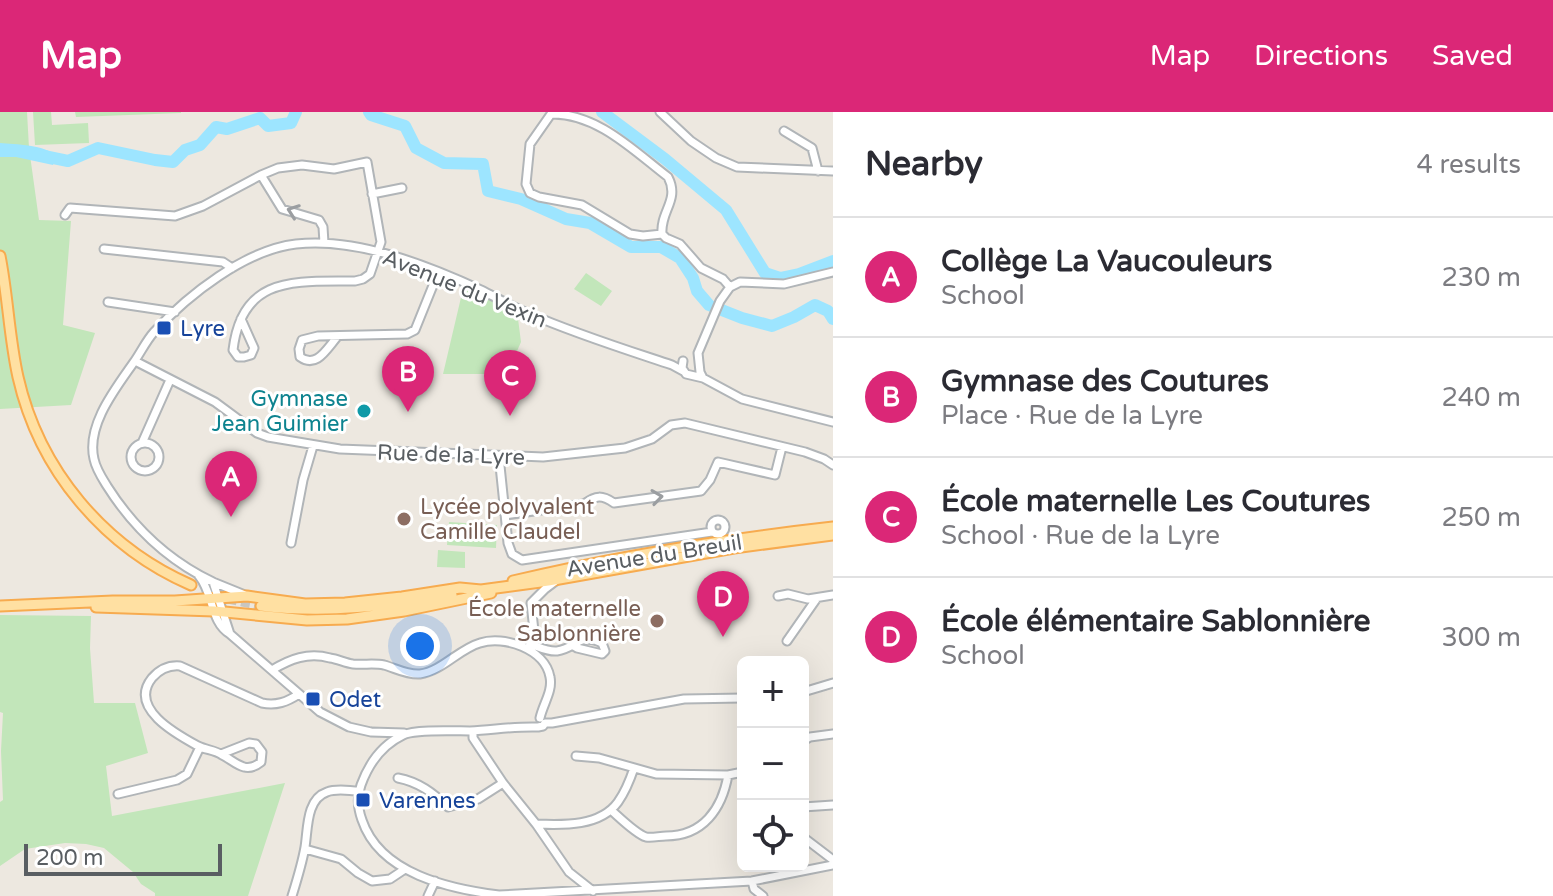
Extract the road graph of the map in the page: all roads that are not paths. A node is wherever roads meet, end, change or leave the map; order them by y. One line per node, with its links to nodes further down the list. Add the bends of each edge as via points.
1 (660, 112): 3 (street, via 691,141 737,167)
2 (784, 131): 3 (street, via 812,148)
3 (818, 171): 4 (street)
4 (833, 171)
5 (261, 175): 7 (street, via 302,165 334,169 367,162); 8 (street, via 175,216 70,208); 10 (street, one-way to 5, via 319,220 282,209)
6 (402, 188): 7 (street)
7 (372, 194): 12 (street, via 381,242)
8 (65, 215)
9 (662, 234): 9 (street, via 630,234 582,205 530,193 530,144 551,114 602,127 668,177 673,195); 17 (street)
10 (324, 243): 12 (street, Avenue du Vexin); 14 (street, Avenue du Vexin, via 279,248)
11 (104, 249): 14 (street, via 223,262)
12 (377, 252): 16 (street, Avenue du Vexin); 20 (street, via 363,279 277,285 259,296)
13 (0, 256): 41 (main road, via 20,385 55,468 115,538)
14 (232, 268): 19 (street, Avenue du Vexin)
15 (833, 272): 17 (street, via 784,284 740,282)
16 (438, 273): 21 (street, via 415,330); 24 (street, Avenue du Vexin, via 542,320)
17 (730, 287): 25 (street, via 712,318)
18 (108, 302): 19 (street)
19 (175, 312): 23 (street, Avenue du Vexin)
20 (241, 319): 20 (street, via 233,350 238,357 251,355 254,348)
21 (338, 336): 21 (street, via 302,340 300,357 312,362)
22 (686, 359): 24 (street); 25 (street); 26 (street)
23 (135, 361): 27 (street, Rue de la Lyre); 38 (street, Avenue du Vexin, via 99,420 94,460 127,514 161,549)
24 (672, 365): 26 (street, Avenue du Vexin)
25 (699, 365): 26 (street, Avenue du Vexin, via 691,376); 28 (street, via 742,399)
26 (683, 371)
27 (170, 380): 29 (street); 30 (street, Rue de la Lyre, via 215,402 257,433)
28 (833, 422)
29 (142, 443)
30 (313, 446): 32 (street, Rue de la Lyre); 37 (street)
31 (782, 447): 32 (street, Rue de la Lyre, via 685,423 621,449); 33 (street); 34 (street, one-way to 31, via 584,504 594,497 614,503 701,491 718,462 775,475)
32 (499, 456): 34 (street)
33 (833, 465)
34 (505, 515): 36 (street, via 512,554 522,560)
35 (832, 530): 39 (main road, Avenue du Breuil); 42 (main road, Avenue du Breuil, via 633,557)
36 (712, 532)
37 (291, 543)
38 (198, 574): 40 (street, Avenue du Vexin); 46 (street); 48 (street, via 203,591)
39 (557, 580): 42 (main road, Avenue du Breuil); 52 (main road, via 347,619); 55 (street, via 531,603 534,631)
40 (213, 582): 44 (street, Avenue du Vexin); 46 (street)
41 (191, 585)
42 (481, 590): 44 (main road, via 319,604); 51 (main road, Avenue du Breuil, via 361,608)
43 (833, 595): 47 (street)
44 (247, 596): 46 (main road)
45 (778, 596): 47 (street)
46 (215, 598): 48 (main road); 52 (street)
47 (817, 598): 53 (street)
48 (197, 599): 49 (main road)
49 (69, 603): 50 (main road); 52 (main road)
50 (0, 606)
51 (261, 606)
52 (219, 612): 56 (street, via 221,628)
53 (787, 641)
54 (572, 645): 55 (street, via 559,651)
55 (529, 647): 56 (street, via 479,643 420,674 312,655); 61 (street, via 551,678)
56 (272, 670): 59 (street)
57 (833, 683): 58 (street)
58 (809, 690)
59 (299, 694): 63 (street, via 320,712); 67 (street, via 273,705 262,703 180,666 163,668 147,685 149,708)
60 (737, 698): 61 (street, via 684,699)
61 (542, 720): 62 (street, via 543,726)
62 (473, 731): 64 (street); 75 (street)
63 (371, 732): 64 (street); 68 (street)
64 (406, 733): 68 (street)
65 (833, 734): 66 (street)
66 (809, 739)
67 (200, 747): 69 (street); 77 (street, via 187,774 177,780)
68 (379, 751): 76 (street)
69 (221, 754): 69 (street, via 246,768 261,762 262,752 249,743)
70 (576, 756): 71 (street)
71 (634, 768): 73 (street, via 656,774); 80 (street)
72 (737, 773): 73 (street)
73 (728, 775): 80 (street, via 716,811 699,828 673,836 645,837)
74 (398, 778): 75 (street, via 427,789 448,807 478,799)
75 (503, 783): 81 (street)
76 (359, 791): 83 (street, via 325,792 316,800); 86 (street, via 367,835 381,853)
77 (118, 794)
78 (833, 805): 79 (street)
79 (809, 807)
80 (611, 810): 81 (street, via 579,823)
81 (536, 824): 88 (street)
82 (809, 842): 84 (street)
83 (305, 849): 86 (street, via 341,859 372,881 390,879); 93 (street)
84 (819, 849): 85 (street); 87 (street)
85 (833, 863): 87 (street)
86 (405, 869): 89 (street)
87 (813, 870): 90 (street)
88 (569, 872): 91 (street); 92 (street)
89 (435, 881): 92 (street, via 499,895); 94 (street)
90 (752, 881): 91 (street); 95 (street)
91 (593, 891): 92 (street)
92 (570, 893)
93 (292, 896)
94 (428, 896)
95 (763, 896)

